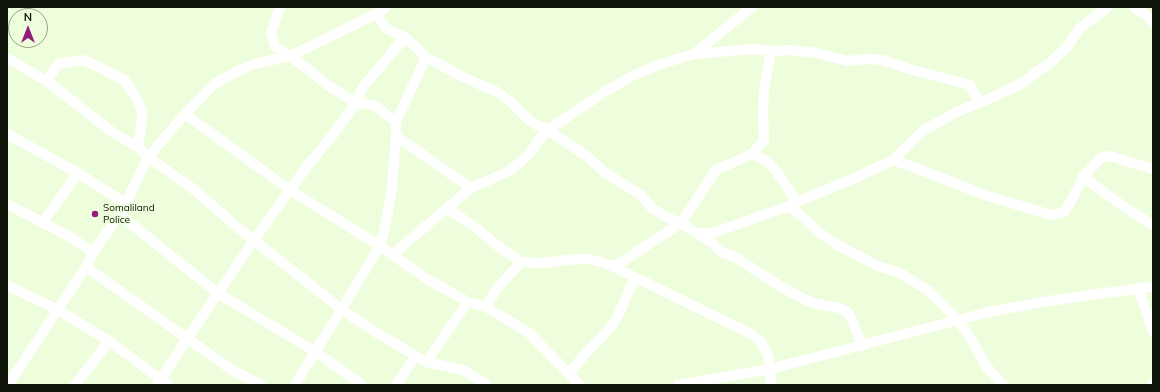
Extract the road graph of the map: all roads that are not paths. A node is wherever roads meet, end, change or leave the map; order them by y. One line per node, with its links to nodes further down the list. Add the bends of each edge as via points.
1 (280, 7): 11 (street, via 271,33 275,46)
2 (386, 7): 6 (street)
3 (752, 7): 10 (street)
4 (1108, 7): 16 (street, via 1080,28 1067,47 1049,64 1016,86)
5 (1134, 7): 7 (street)
6 (376, 14): 8 (street, via 388,29); 11 (street)
7 (1153, 22)
8 (405, 37): 12 (street); 15 (street, via 363,87)
9 (770, 51): 10 (street, via 754,49); 16 (street, via 818,53 848,61 883,60 909,70 970,85); 23 (street, via 764,89 764,140)
10 (694, 54): 19 (street, via 632,76 606,90)
11 (290, 56): 15 (street); 17 (street, via 254,64 228,76 212,86)
12 (426, 57): 18 (street); 19 (street, via 497,92 528,119)
13 (7, 58): 14 (street)
14 (47, 81): 22 (street, via 112,132); 22 (street, via 58,64 83,60 125,81 142,112)
15 (356, 103): 18 (street, via 374,105); 30 (street)
16 (979, 103): 25 (street, via 924,130)
17 (185, 114): 24 (street); 30 (street)
18 (396, 122): 21 (street)
19 (548, 130): 29 (street, via 518,164 507,172); 37 (street, via 640,194 653,208)
20 (7, 134): 27 (street)
21 (396, 136): 29 (street); 41 (street, via 389,208)
22 (138, 147): 24 (street)
23 (752, 154): 33 (street, via 767,161 777,172); 37 (street, via 716,170)
24 (148, 156): 31 (street); 40 (street, via 192,188)
25 (893, 160): 28 (street, via 985,195 1051,215 1064,212); 33 (street)
26 (1153, 169): 28 (street, via 1106,156)
27 (78, 173): 31 (street); 36 (street)
28 (1083, 177): 38 (street)
29 (471, 188): 34 (street)
30 (290, 190): 40 (street); 41 (street)
31 (125, 203): 35 (street)
32 (7, 204): 36 (street)
33 (793, 204): 39 (street, via 713,233); 56 (street, via 802,216 836,245 878,266 900,273 928,290)
34 (446, 208): 43 (street); 44 (street)
35 (120, 215): 42 (street); 51 (street)
36 (42, 223): 42 (street, via 65,234)
37 (681, 223): 39 (street); 45 (street)
38 (1153, 225)
39 (696, 233): 60 (street, via 723,253 733,256 804,300 844,310 849,314)
40 (254, 240): 51 (street); 54 (street)
41 (380, 246): 43 (street); 54 (street)
42 (92, 252): 46 (street)
43 (392, 255): 52 (street, via 427,279)
44 (521, 262): 45 (street, via 543,263 576,258); 53 (street, via 496,290)
45 (614, 266): 47 (street)
46 (86, 267): 55 (street); 58 (street)
47 (635, 277): 64 (street, via 751,334 764,345); 65 (street, via 611,327)
48 (7, 285): 55 (street)
49 (1153, 287): 50 (street)
50 (1138, 288): 56 (street, via 1037,303); 57 (street)
51 (219, 294): 58 (street); 61 (street)
52 (468, 302): 53 (street); 63 (street)
53 (486, 307): 65 (street, via 529,333)
54 (341, 309): 61 (street); 62 (street)
55 (58, 310): 59 (street); 67 (street)
56 (958, 320): 60 (street); 77 (street, via 986,366)
57 (1153, 331)
58 (187, 339): 66 (street); 69 (street, via 232,370)
59 (110, 341): 66 (street); 68 (street)
60 (862, 346): 64 (street)
61 (316, 352): 70 (street); 71 (street)
62 (416, 356): 63 (street); 72 (street)
63 (426, 362): 73 (street, via 463,370)
64 (770, 369): 75 (street); 76 (street)
65 (570, 374): 74 (street)
66 (162, 383)
67 (8, 385)
68 (75, 385)
69 (261, 385)
70 (295, 385)
71 (362, 385)
72 (396, 385)
73 (487, 385)
74 (580, 385)
75 (678, 385)
76 (771, 385)
77 (1004, 385)

